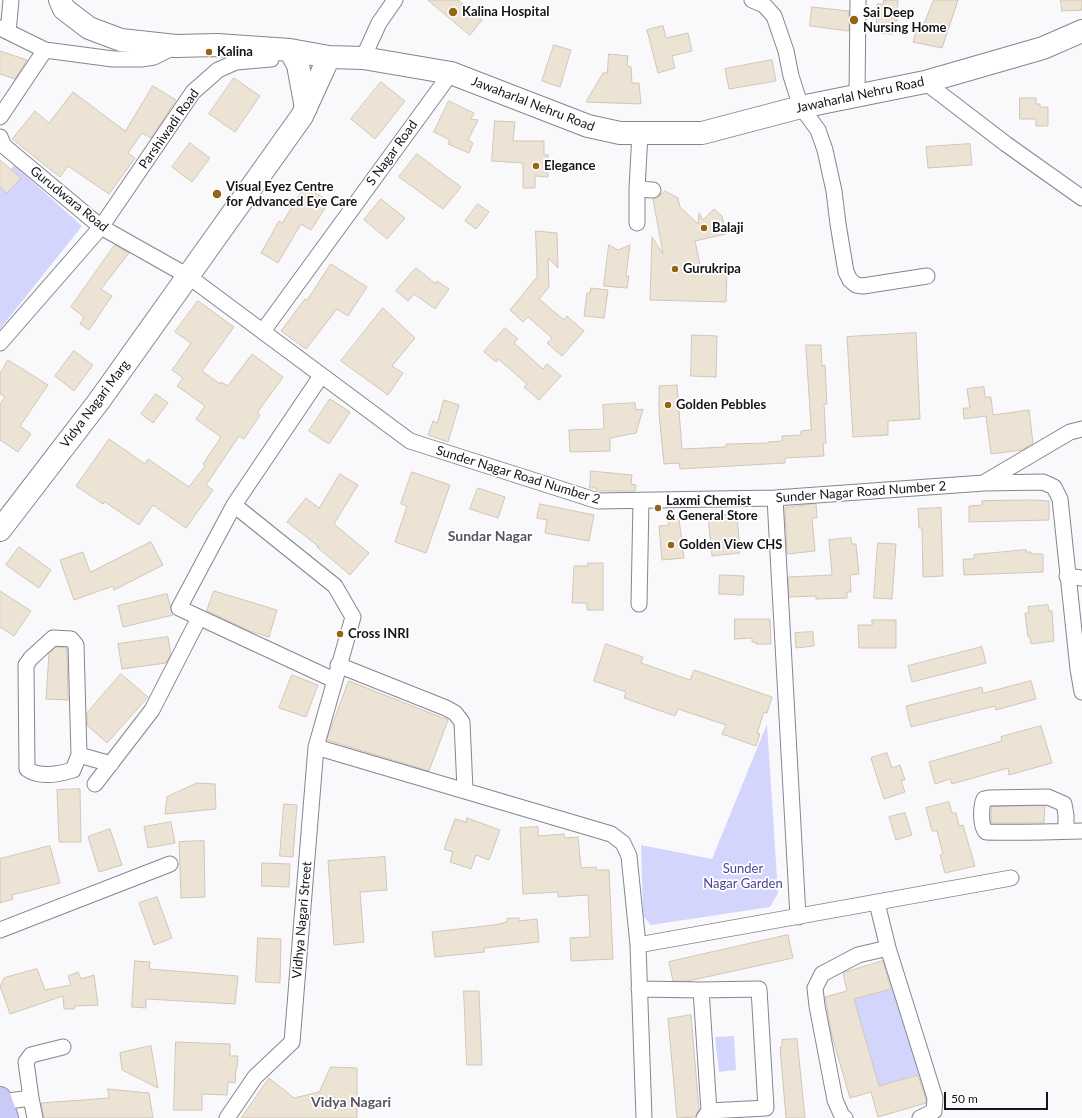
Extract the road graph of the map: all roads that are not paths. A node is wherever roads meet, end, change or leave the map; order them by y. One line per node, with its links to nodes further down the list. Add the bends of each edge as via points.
1 (11, 0): 6 (street)
2 (60, 0): 8 (main road, Jawaharlal Nehru Road, via 64,9 89,28 121,40)
3 (395, 0): 11 (street, via 379,24)
4 (752, 0): 15 (street, via 764,5 774,16)
5 (858, 0): 14 (street)
6 (4, 30): 9 (street)
7 (1082, 31): 13 (main road, Jawaharlal Nehru Road, via 1044,48)
8 (176, 46): 9 (street, via 154,57 141,60 113,60); 10 (main road, Jawaharlal Nehru Road, via 217,45)
9 (45, 50): 17 (street)
10 (281, 50): 11 (main road, Jawaharlal Nehru Road); 16 (main road, via 298,65); 24 (street, Parshiwadi Road, via 271,59 236,62 218,70 193,92)
11 (347, 58): 12 (main road, Jawaharlal Nehru Road); 16 (main road)
12 (451, 73): 18 (main road, Jawaharlal Nehru Road, via 588,126 620,133); 27 (street, S Nagar Road)
13 (925, 82): 14 (main road, Jawaharlal Nehru Road); 22 (street)
14 (857, 96): 15 (main road, Jawaharlal Nehru Road)
15 (801, 107): 18 (main road, Jawaharlal Nehru Road, via 702,133); 26 (street, via 818,130 825,150 846,272 850,280 856,285 863,286)
16 (304, 112): 25 (main road, Vidya Nagari Marg)
17 (0, 116)
18 (640, 133): 20 (street)
19 (0, 138): 24 (street, Gurudwara Road, via 4,146)
20 (637, 189): 21 (street); 23 (street)
21 (653, 190)
22 (1082, 198)
23 (637, 223)
24 (101, 227): 25 (street, Gurudwara Road); 28 (street)
25 (188, 276): 27 (street, Sunder Nagar Road Number 2); 35 (main road, Vidya Nagari Marg, via 99,401)
26 (926, 276)
27 (263, 331): 29 (street, Sunder Nagar Road Number 2)
28 (0, 342)
29 (321, 376): 33 (street, Sunder Nagar Road Number 2, via 410,441 598,501); 34 (street)
30 (1082, 430): 31 (street, via 1070,432)
31 (984, 483): 32 (street, Sunder Nagar Road Number 2); 36 (street, Sunder Nagar Road Number 2, via 1044,482 1054,487 1060,499)
32 (775, 498): 33 (street, Sunder Nagar Road Number 2); 52 (street)
33 (641, 501): 37 (street)
34 (234, 505): 38 (street, via 178,608); 39 (street, Vidhya Nagari Street, via 335,586 353,617)
35 (0, 530)
36 (1075, 577): 41 (street, Sunder Nagar Road Number 2, via 1078,669)
37 (639, 604)
38 (199, 618): 40 (street); 44 (street, via 152,710)
39 (338, 665): 40 (street, Vidhya Nagari Street); 46 (street, via 455,713 462,722)
40 (334, 680): 42 (street, Vidhya Nagari Street)
41 (1082, 692)
42 (316, 747): 46 (street); 63 (street, Vidhya Nagari Street, via 292,1042 255,1077)
43 (79, 755): 43 (street, via 73,770 64,773 34,774 27,769 26,665 53,638 71,639 76,644); 44 (street)
44 (111, 764): 45 (street)
45 (95, 784)
46 (465, 790): 54 (street, via 611,834 623,843 629,856)
47 (1066, 831): 47 (street, via 986,832 983,827 982,803 984,799 989,798 1048,797 1064,804); 48 (street)
48 (1082, 831)
49 (170, 864): 53 (street)
50 (1012, 878): 51 (street)
51 (877, 903): 52 (street); 55 (street)
52 (798, 917): 54 (street)
53 (0, 930)
54 (638, 944): 56 (street)
55 (888, 948): 65 (street, via 858,955 822,974 815,988 836,1100); 66 (street, via 935,1098 934,1111)
56 (639, 989): 57 (street); 64 (street)
57 (701, 990): 61 (street); 61 (street, via 759,989 766,1108)
58 (63, 1048): 59 (street, via 31,1055 26,1062)
59 (31, 1098): 60 (street); 62 (street)
60 (3, 1106)
61 (706, 1115)
62 (35, 1118)
63 (227, 1118)
64 (644, 1118)
65 (845, 1118)
66 (920, 1118)

